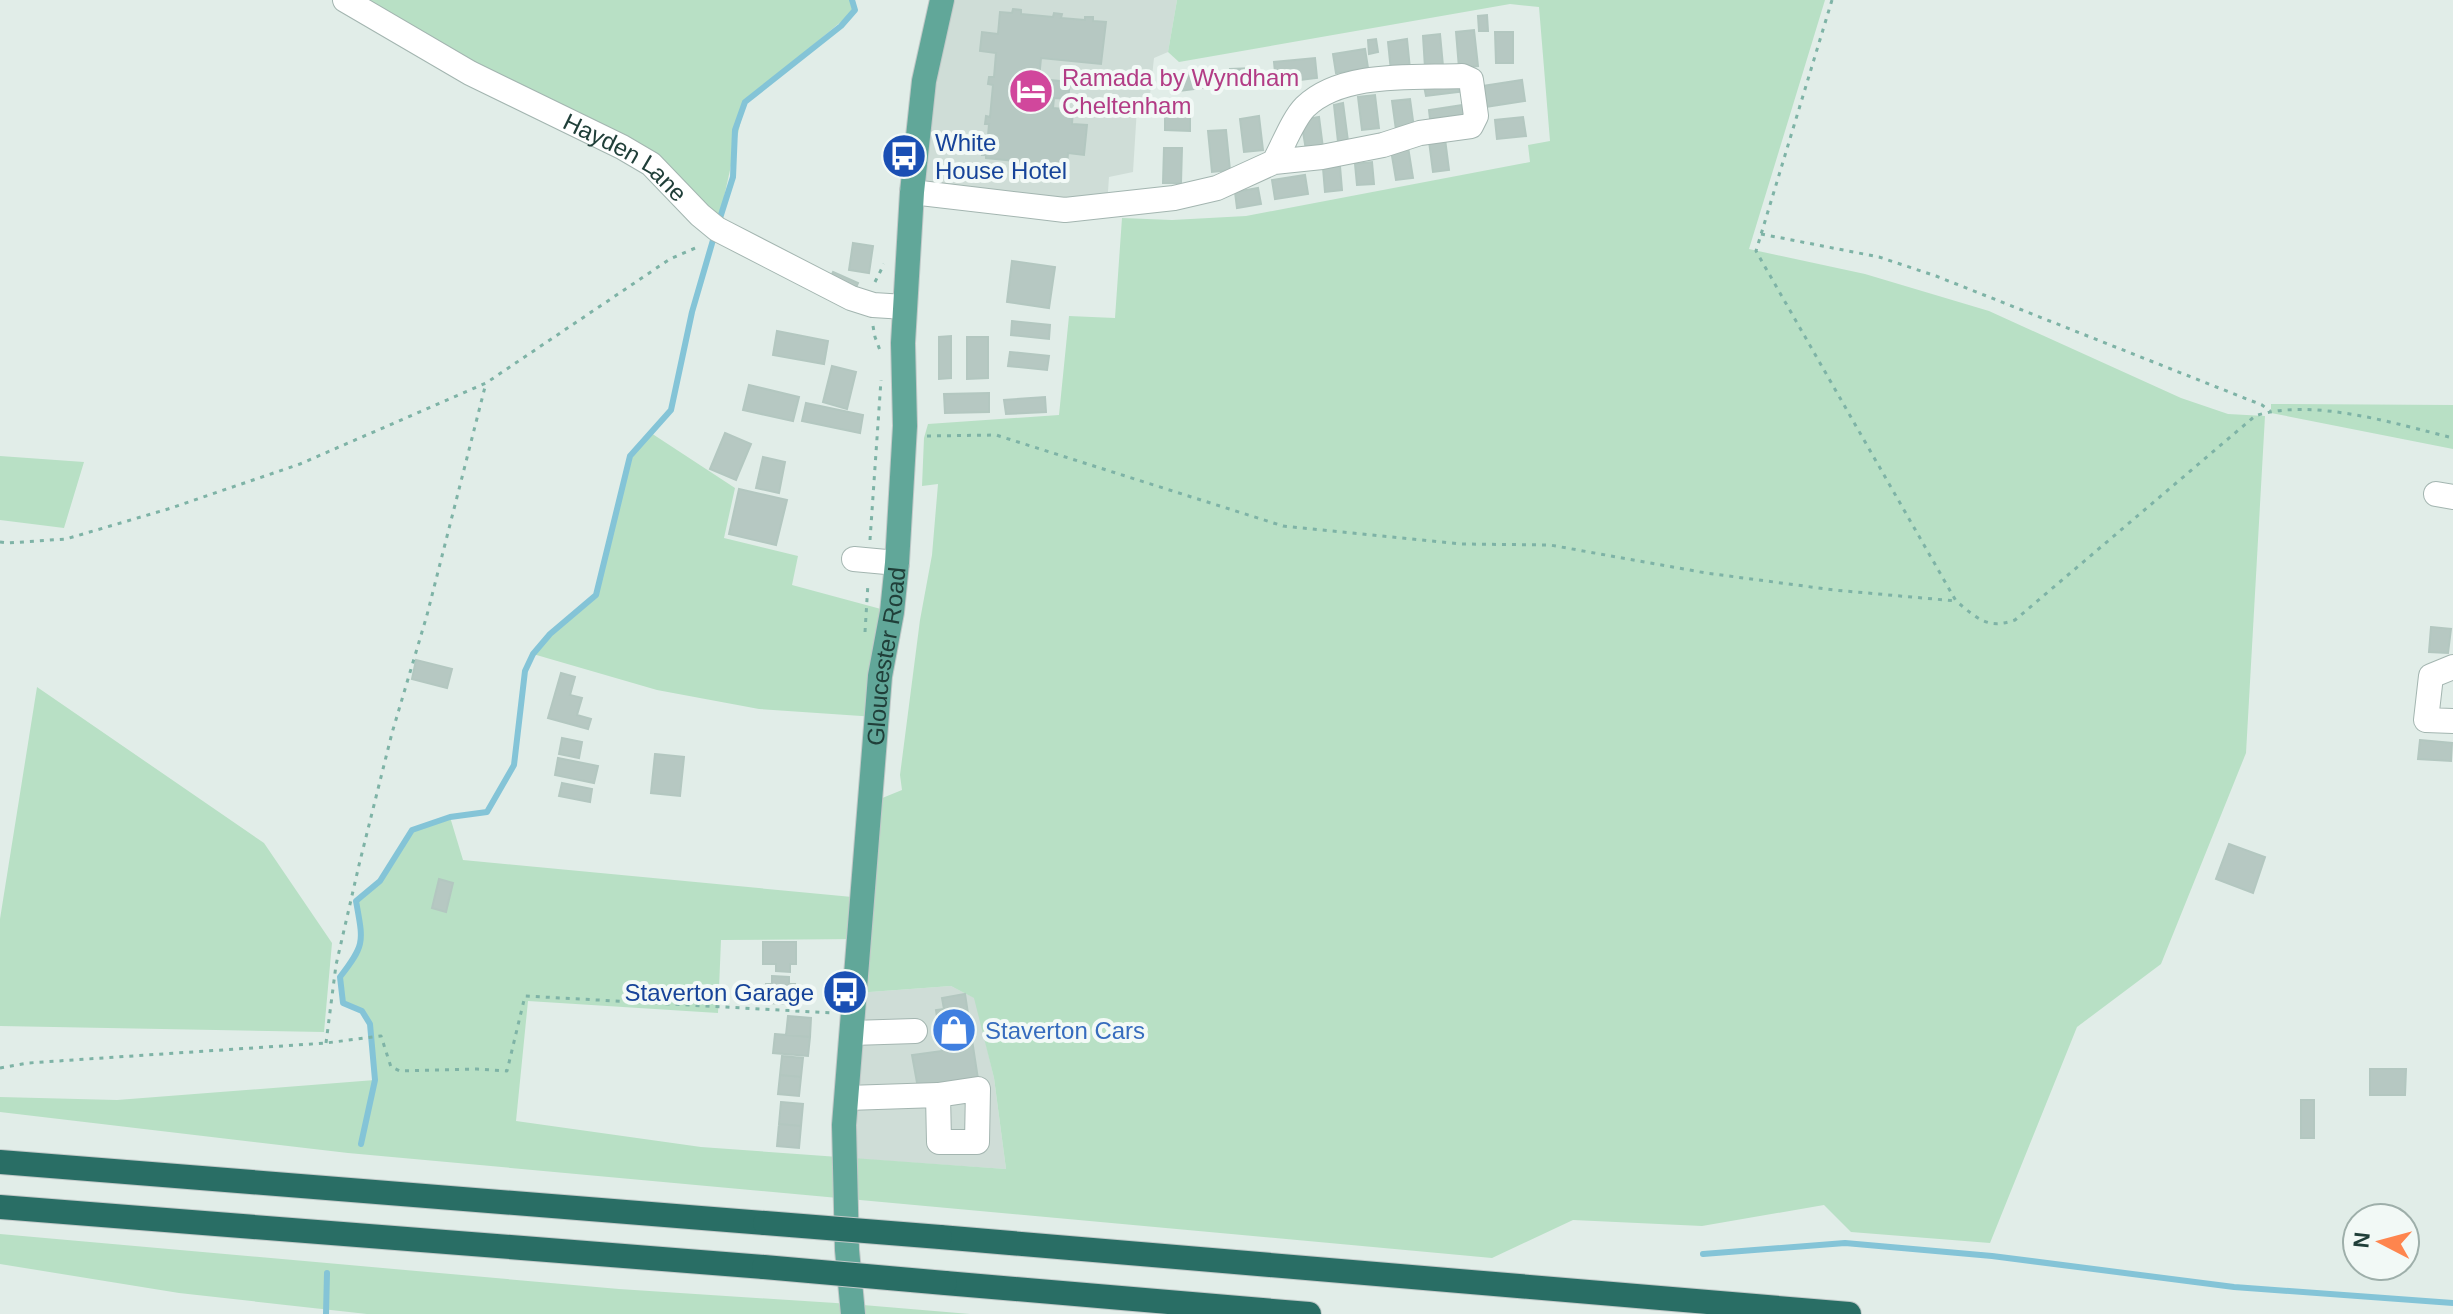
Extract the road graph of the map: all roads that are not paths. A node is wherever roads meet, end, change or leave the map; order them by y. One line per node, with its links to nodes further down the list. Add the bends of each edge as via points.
1 (345, 0): 5 (street, Hayden Lane, via 470,73 651,164 717,229 851,298)
2 (942, 0): 4 (main road, Gloucester Road, via 924,81)
3 (1274, 162): 3 (street, via 1471,126 1476,116 1471,80 1462,76 1354,81 1303,108); 4 (street, via 1217,188 1174,198 1065,210)
4 (912, 192): 5 (main road, Gloucester Road)
5 (905, 307): 7 (main road, Gloucester Road, via 905,437)
6 (861, 560): 7 (street)
7 (897, 563): 10 (main road, Gloucester Road, via 880,676)
8 (2453, 667): 9 (street, via 2431,676 2426,720)
9 (2453, 721)
10 (852, 1024): 11 (street); 13 (main road, Gloucester Road)
11 (915, 1031)
12 (938, 1095): 13 (street)
13 (847, 1098): 16 (main road, Gloucester Road, via 844,1186)
14 (0, 1162): 18 (highway, bridge)
15 (0, 1207): 17 (highway, bridge)
16 (853, 1314)
17 (1309, 1314)
18 (1849, 1314)

